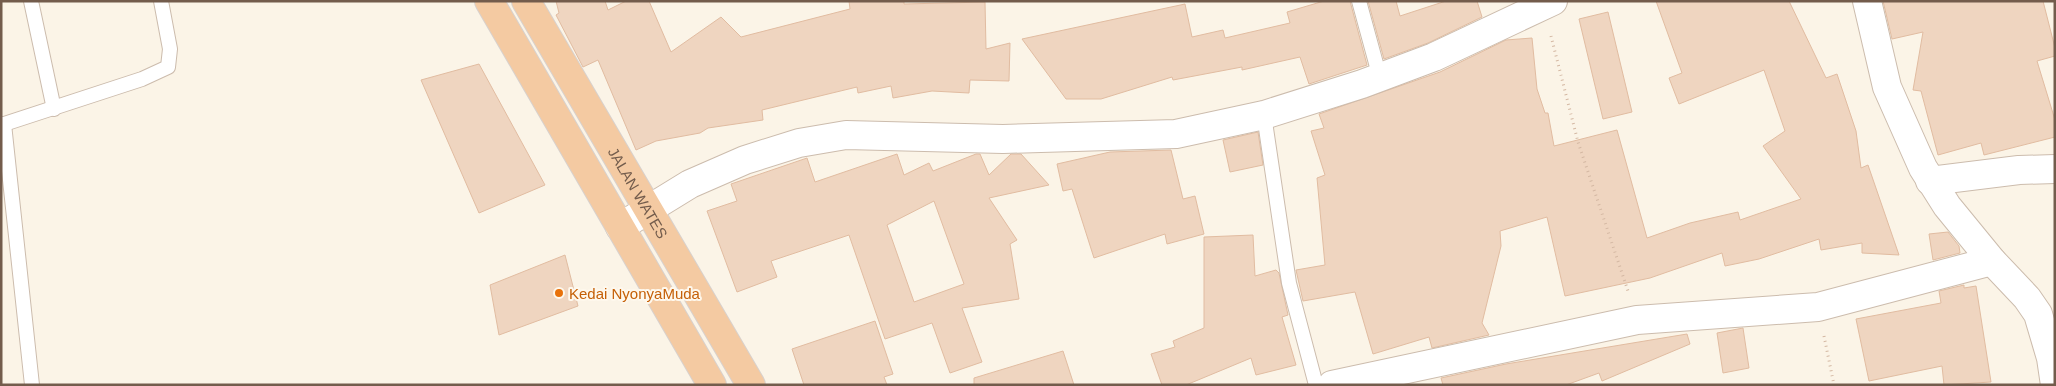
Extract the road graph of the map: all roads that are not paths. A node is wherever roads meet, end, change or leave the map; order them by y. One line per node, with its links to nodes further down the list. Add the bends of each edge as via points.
1 (31, 1): 9 (lane)
2 (161, 1): 9 (lane, via 170,49 168,67)
3 (489, 1): 15 (highway)
4 (526, 1): 14 (highway, JALAN WATES)
5 (1359, 1): 8 (lane)
6 (1867, 1): 13 (street, via 1887,87)
7 (1548, 4): 8 (street, via 1434,57)
8 (1380, 78): 10 (street)
9 (54, 109): 11 (lane)
10 (1264, 115): 14 (street, via 1176,134 1004,138 846,135 799,143 746,160 690,184); 20 (lane, via 1289,283)
11 (2, 124): 17 (lane)
12 (2055, 169): 13 (street)
13 (1930, 181): 16 (street)
14 (648, 209): 15 (street); 19 (highway, JALAN WATES)
15 (620, 226): 18 (highway)
16 (1992, 261): 21 (street, via 1818,307 1637,320); 22 (street, via 2038,314)
17 (32, 385)
18 (712, 385)
19 (751, 385)
20 (1316, 385)
21 (1332, 385)
22 (2055, 385)

